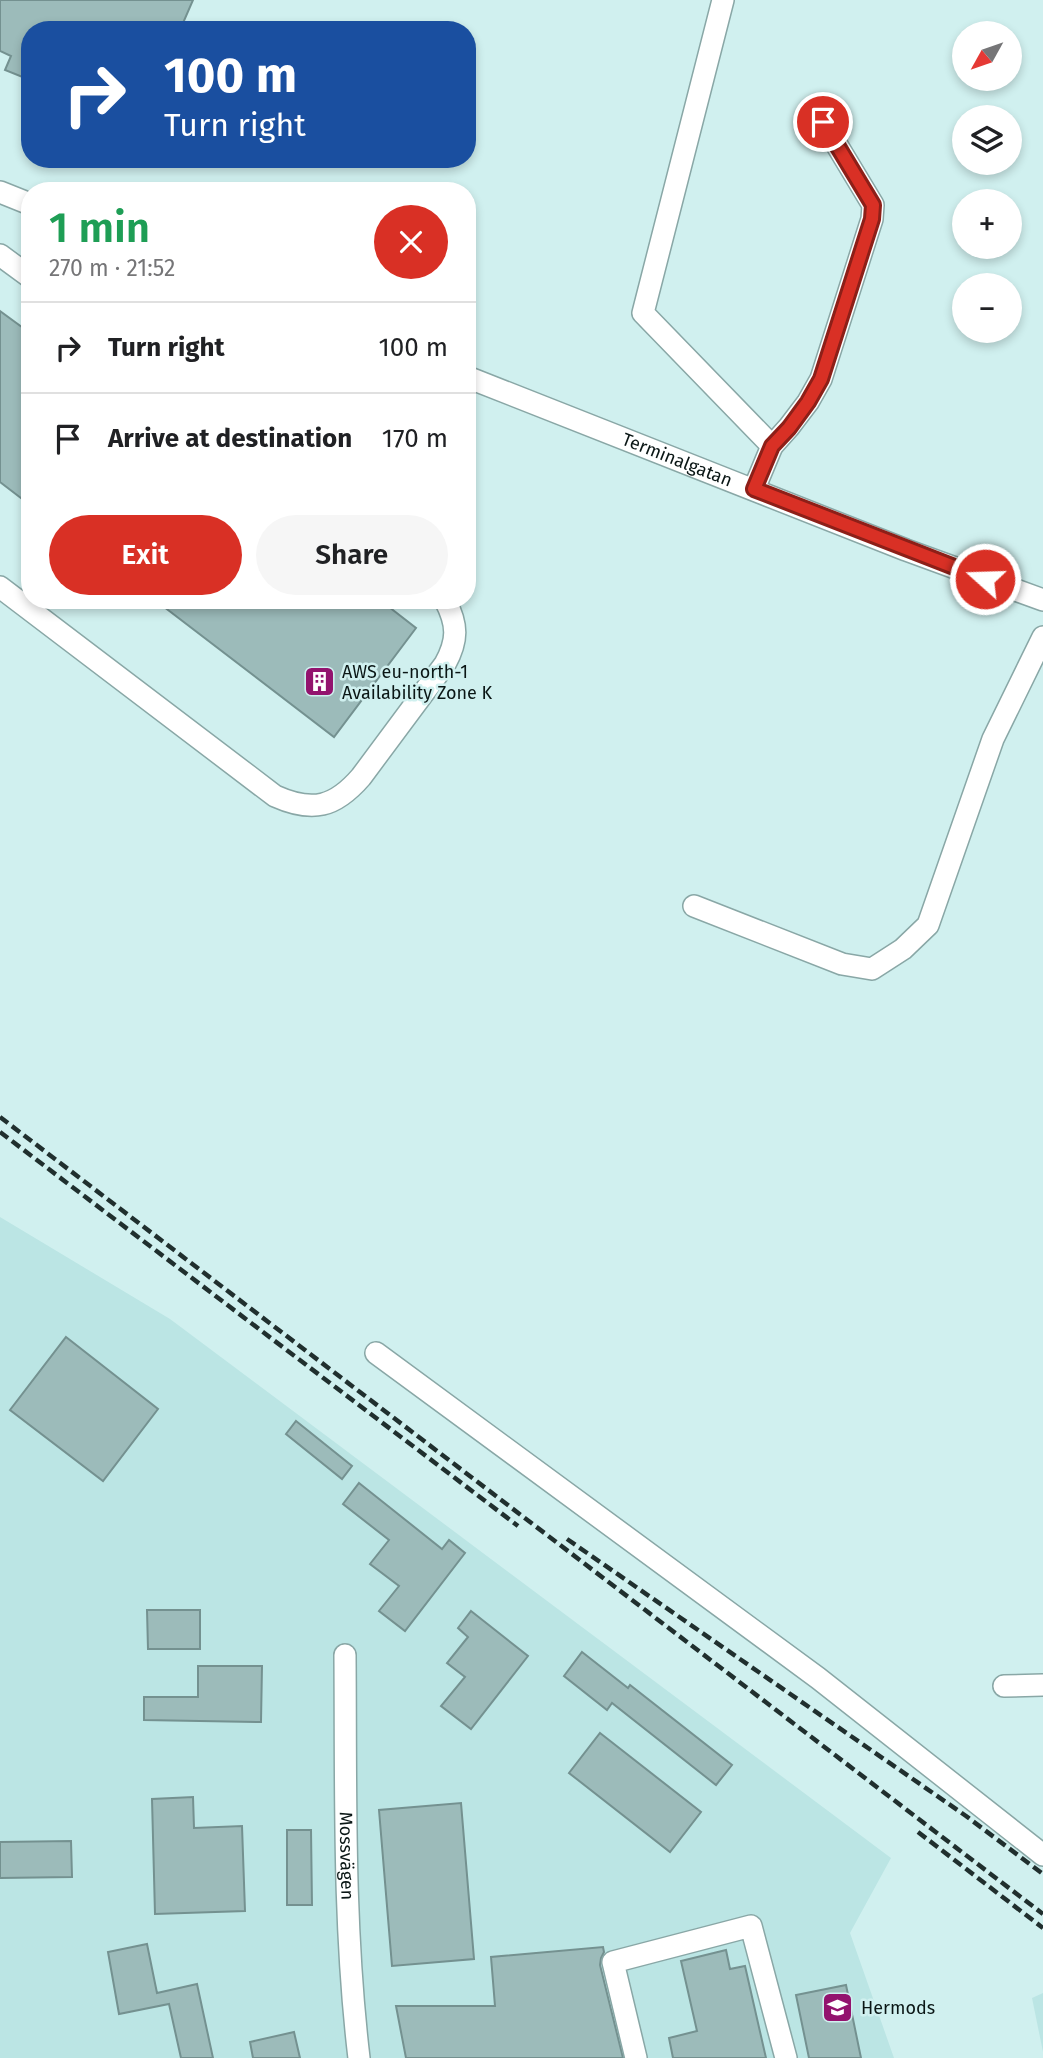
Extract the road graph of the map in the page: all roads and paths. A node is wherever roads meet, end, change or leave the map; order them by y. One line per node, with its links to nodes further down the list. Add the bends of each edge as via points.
1 (723, 0): 8 (street, via 643,313)
2 (823, 122): 8 (street, via 873,205 872,219 821,379)
3 (0, 192): 4 (street)
4 (21, 200)
5 (0, 254): 6 (street)
6 (21, 270)
7 (476, 381): 9 (street, Terminalgatan)
8 (772, 446): 9 (street)
9 (754, 489): 11 (street, Terminalgatan)
10 (0, 587): 12 (street)
11 (1043, 600)
12 (21, 603)
13 (29, 609): 14 (street, via 275,796 306,806 338,800 348,792 445,664 456,635)
14 (450, 609)
15 (1043, 637): 16 (street, via 993,739 928,925 903,949 872,969 842,964)
16 (694, 906)
17 (376, 1353): 21 (street, via 818,1678)
18 (345, 1655): 22 (street, Mossvägen, via 346,1892)
19 (1043, 1685): 20 (street)
20 (1004, 1686)
21 (1043, 1855)
22 (359, 2058)
23 (636, 2058): 24 (street, via 613,1962 751,1926)
24 (786, 2058)

